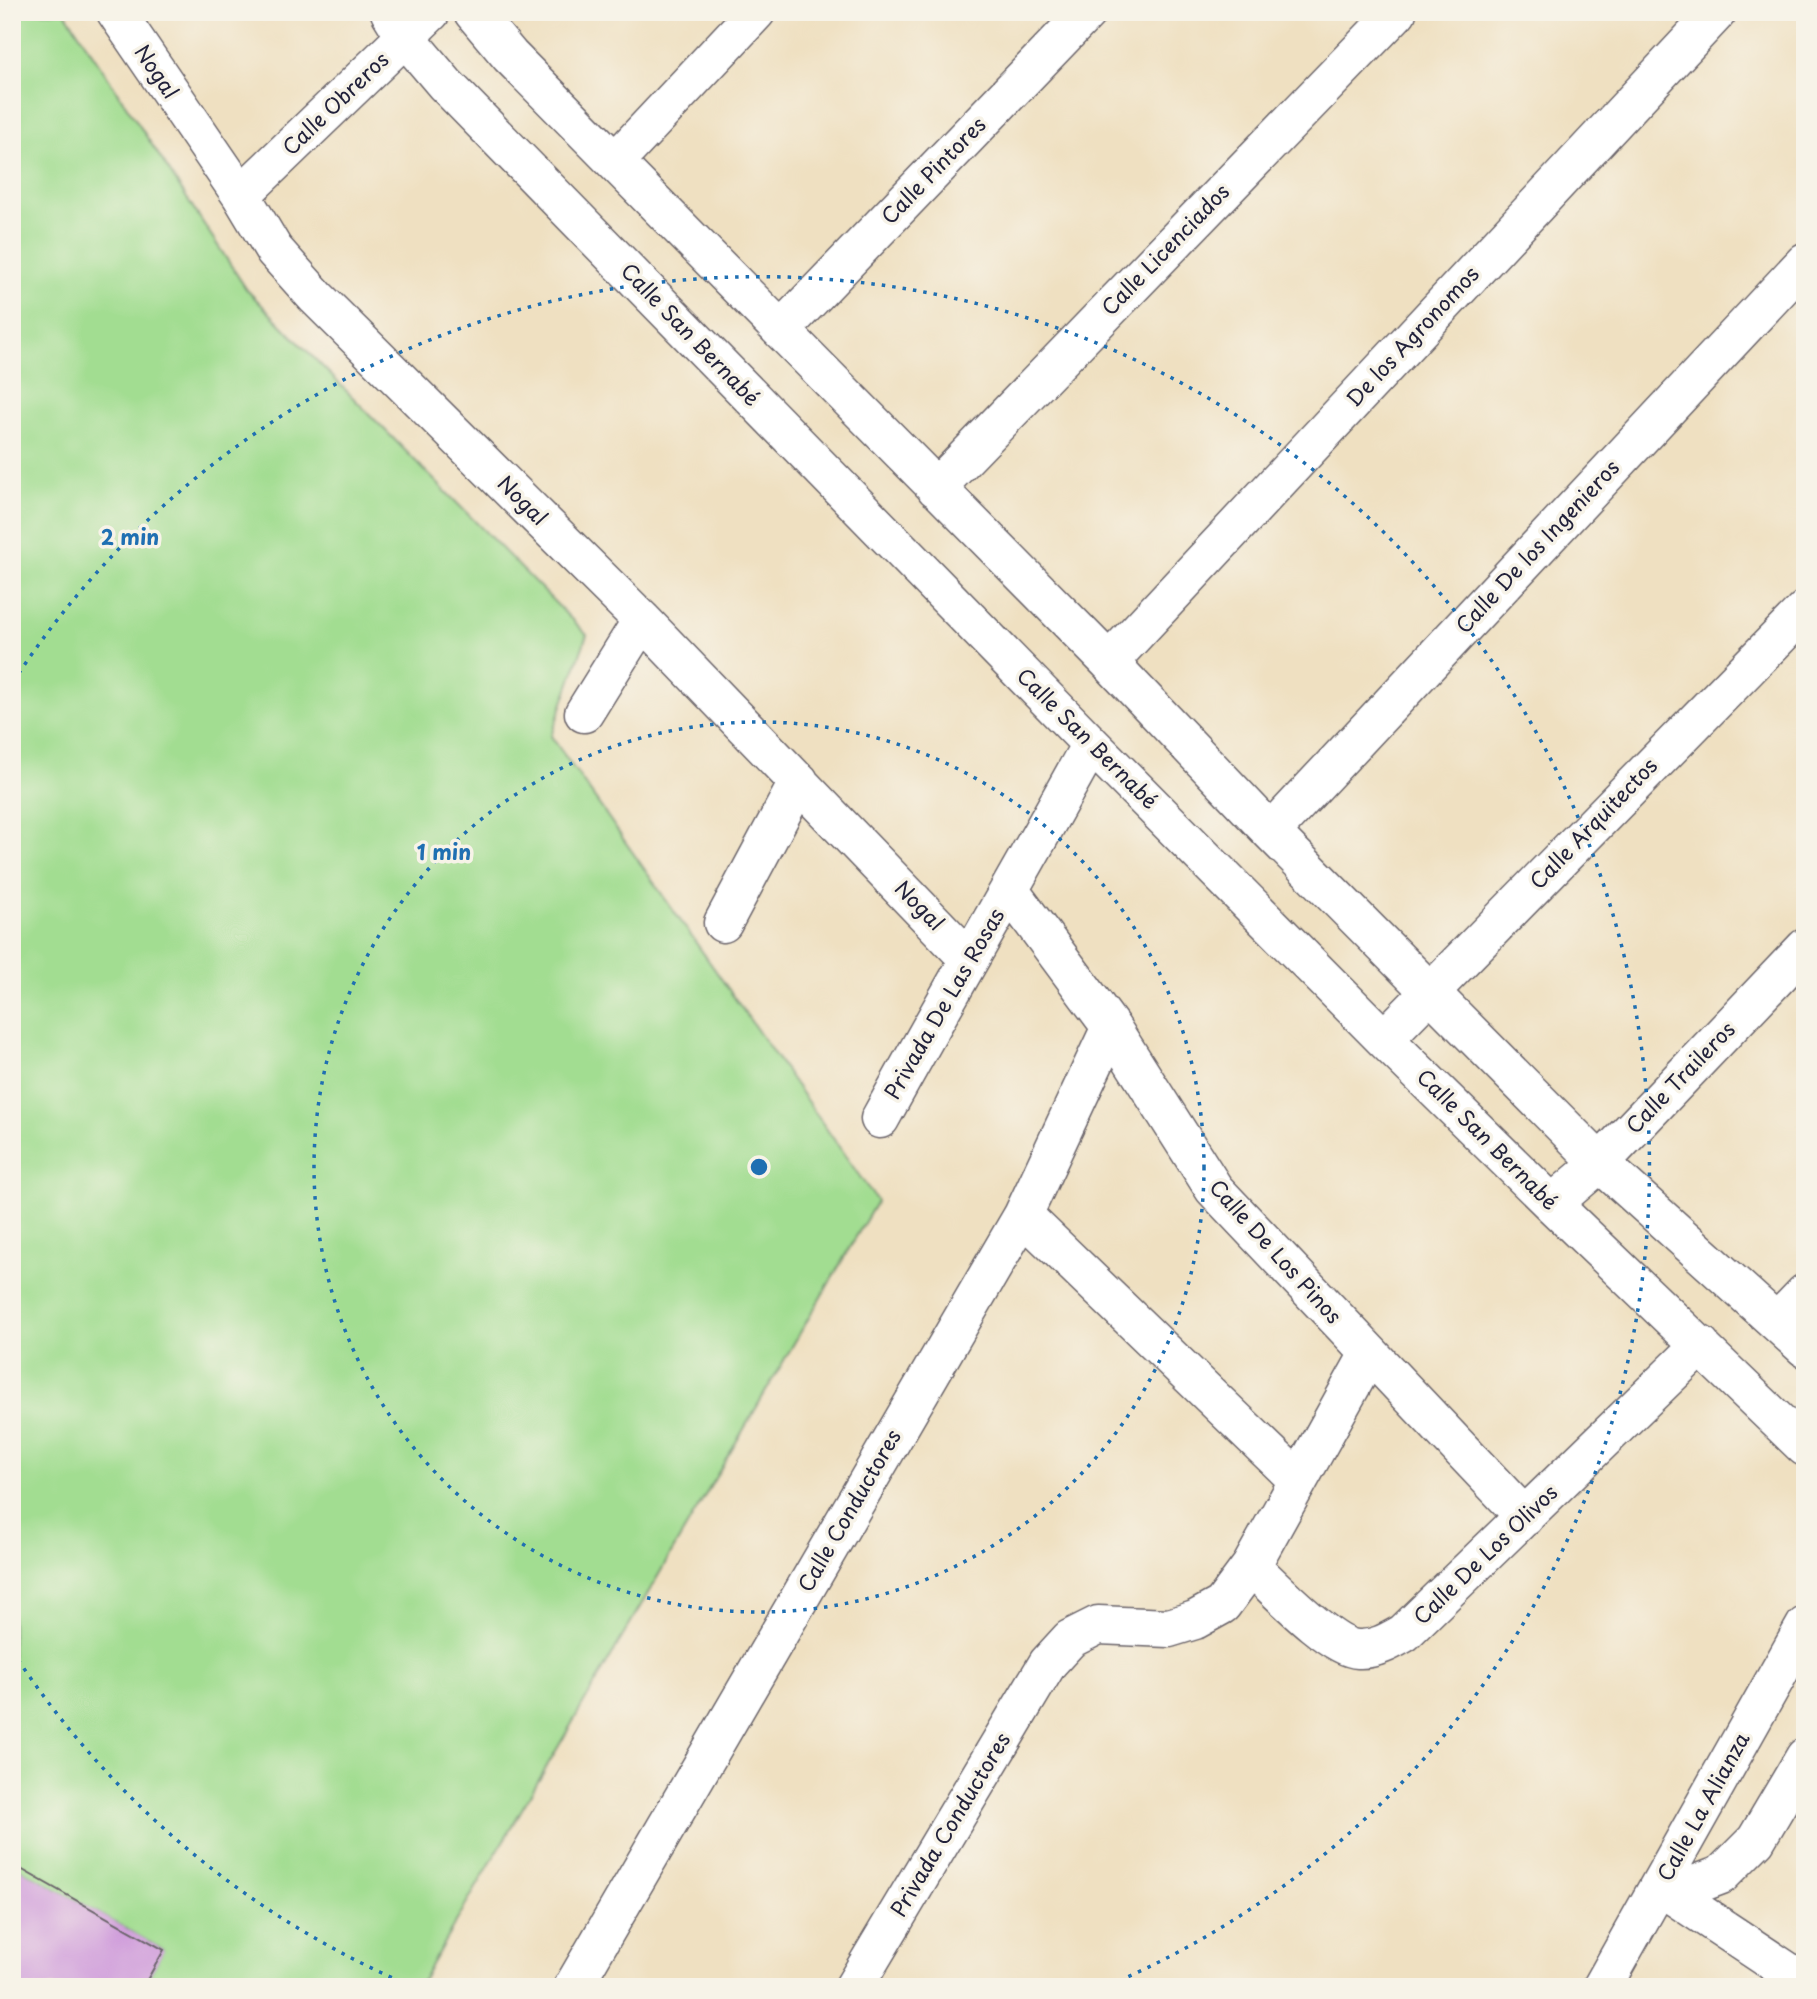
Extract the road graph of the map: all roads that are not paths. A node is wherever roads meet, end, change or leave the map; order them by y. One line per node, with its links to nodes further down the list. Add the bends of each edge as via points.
1 (116, 12): 9 (street, Nogal)
2 (472, 12): 8 (street)
3 (756, 12): 8 (street)
4 (1087, 12): 11 (street, Calle Pintores)
5 (1396, 12): 12 (street, Calle Licenciados)
6 (1717, 12): 15 (street, De los Agronomos)
7 (409, 21): 9 (street, Calle Obreros); 17 (street, Calle San Bernabé, via 445,84)
8 (615, 162): 11 (street)
9 (241, 195): 14 (street, Nogal, via 274,250 316,297)
10 (1805, 262): 19 (street, Calle De los Ingenieros)
11 (781, 330): 12 (street)
12 (936, 488): 15 (street)
13 (1805, 610): 24 (street, Calle Arquitectos)
14 (642, 620): 16 (street); 18 (street, Nogal)
15 (1109, 662): 19 (street)
16 (584, 713)
17 (1091, 744): 20 (street, Privada De Las Rosas); 26 (street, Calle San Bernabé)
18 (799, 781): 21 (street); 23 (street, Nogal)
19 (1270, 832): 24 (street)
20 (1010, 891): 23 (street, Privada De Las Rosas); 25 (street, Calle De Los Pinos)
21 (723, 923)
22 (1805, 948): 28 (street, Calle Traileros)
23 (968, 958): 27 (street, Privada De Las Rosas)
24 (1430, 992): 26 (street, Calle Arquitectos); 28 (street)
25 (1111, 1027): 30 (street, Calle Conductores); 35 (street, Calle De Los Pinos, via 1213,1189)
26 (1384, 1039): 29 (street, Calle San Bernabé)
27 (880, 1119)
28 (1600, 1163): 29 (street, Calle Traileros); 32 (street)
29 (1552, 1204): 33 (street, Calle San Bernabé)
30 (1023, 1215): 37 (street); 44 (street, Calle Conductores)
31 (1805, 1293): 32 (street)
32 (1777, 1322): 34 (street)
33 (1701, 1345): 36 (street, Calle San Bernabé); 38 (street, Calle De Los Olivos)
34 (1805, 1348)
35 (1368, 1354): 37 (street, Privada Conductores); 38 (street, Calle De Los Pinos)
36 (1805, 1447)
37 (1298, 1480): 39 (street, Privada Conductores)
38 (1525, 1517): 39 (street, Calle De Los Olivos, via 1404,1633 1382,1646 1357,1650 1336,1642)
39 (1251, 1566): 45 (street, Privada Conductores, via 1222,1605 1195,1620 1169,1628 1098,1625 1070,1639 1048,1663)
40 (1805, 1626): 42 (street, Calle La Alianza)
41 (1805, 1757): 42 (street, via 1756,1840 1721,1875 1697,1884)
42 (1659, 1886): 43 (street); 46 (street, Calle La Alianza)
43 (1805, 1983)
44 (573, 1987)
45 (854, 1987)
46 (1602, 1987)

